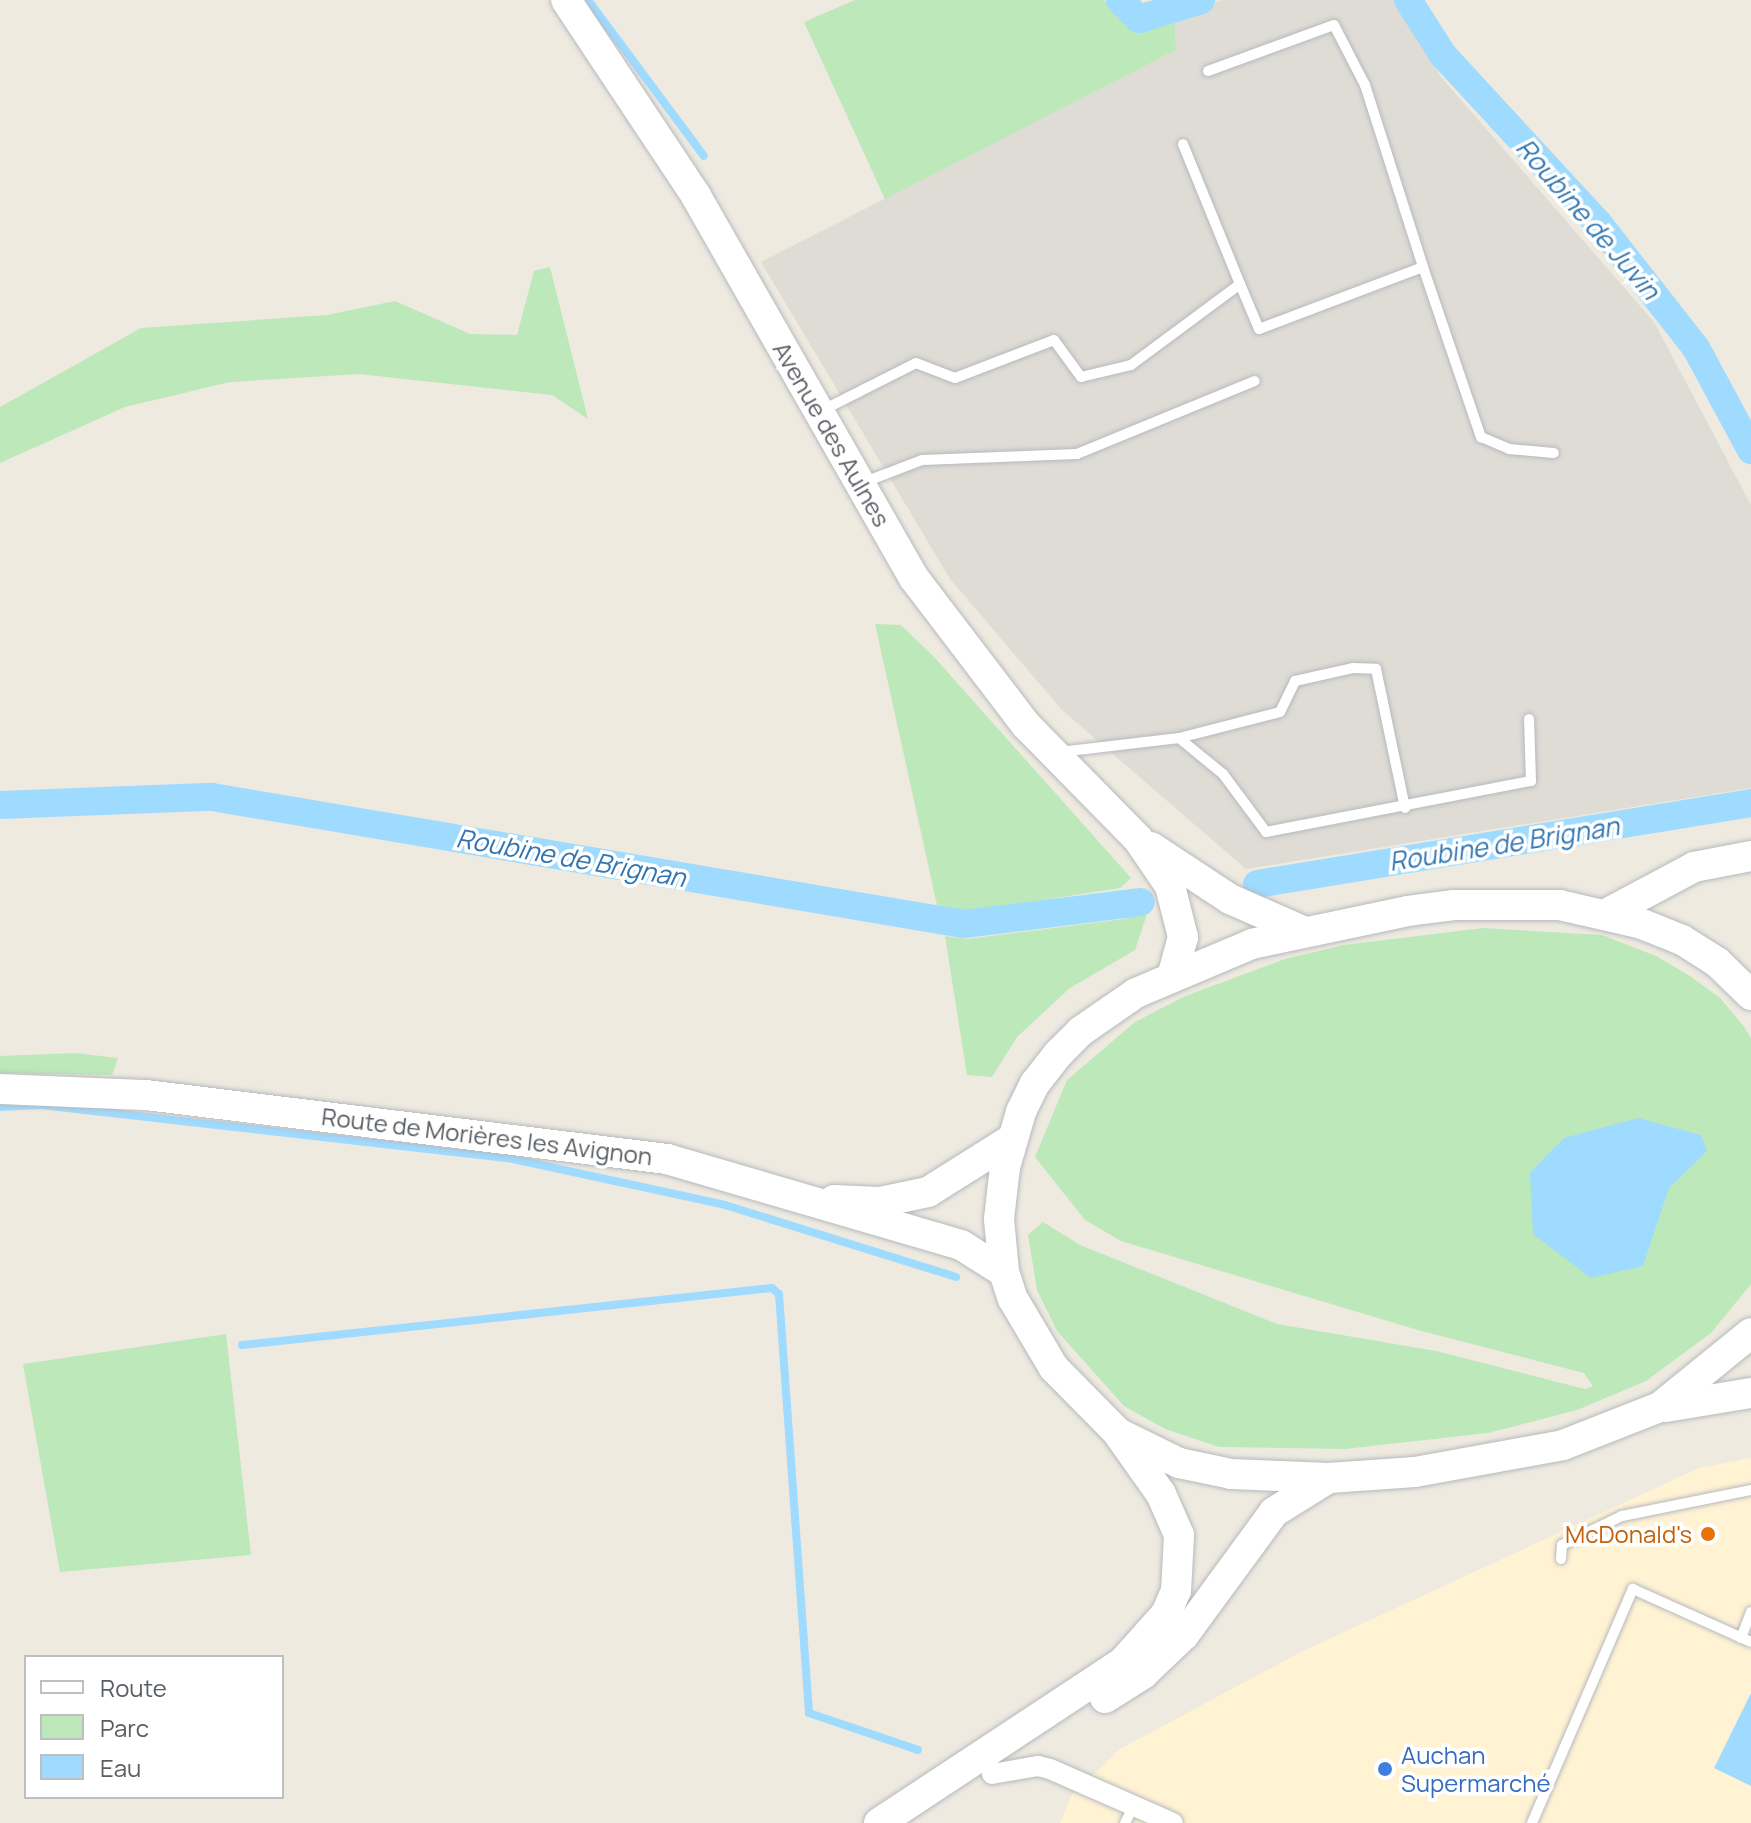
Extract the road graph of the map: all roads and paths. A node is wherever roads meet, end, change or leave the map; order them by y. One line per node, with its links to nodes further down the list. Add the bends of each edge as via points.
1 (566, 0): 7 (main road, Avenue des Aulnes, via 696,196)
2 (1208, 71): 4 (lane, via 1334,25 1365,85)
3 (1183, 144): 5 (lane)
4 (1423, 267): 5 (lane, via 1259,329); 8 (lane, via 1481,437 1509,449)
5 (1240, 284): 7 (lane, via 1131,365 1081,377 1054,340 955,378 916,363)
6 (1255, 381): 9 (lane, via 1077,454 922,460)
7 (819, 412): 9 (main road, Avenue des Aulnes)
8 (1554, 453)
9 (861, 484): 12 (main road, Avenue des Aulnes, via 914,578 968,653)
10 (1529, 719): 13 (lane, via 1531,781)
11 (1179, 738): 12 (lane); 13 (lane, via 1223,774 1266,832); 13 (lane, via 1280,712 1295,681 1353,668 1376,669)
12 (1054, 753): 14 (main road, Avenue des Aulnes)
13 (1405, 808)
14 (1138, 839): 17 (main road, Avenue des Aulnes, via 1230,899); 18 (main road, Avenue des Aulnes, via 1170,886 1183,920)
15 (1751, 856): 16 (main road, via 1694,867)
16 (1606, 914): 17 (main road, via 1560,905 1454,905); 19 (main road, via 1682,940 1717,962)
17 (1303, 931): 18 (main road, via 1252,944)
18 (1172, 977): 21 (main road, via 1136,993 1073,1038 1035,1083)
19 (1751, 995)
20 (0, 1089): 22 (main road, Route de Morières les Avignon, via 146,1095 601,1147 667,1159)
21 (1012, 1139): 22 (main road, via 928,1192 880,1202); 23 (main road, via 999,1219)
22 (812, 1200): 23 (main road, Route de Morières les Avignon, via 861,1220 961,1245)
23 (1004, 1272): 27 (main road, via 1019,1313 1054,1368)
24 (1751, 1333): 26 (main road)
25 (1751, 1393): 26 (main road)
26 (1660, 1407): 28 (main road, via 1520,1456)
27 (1118, 1433): 28 (main road, via 1179,1463 1209,1470 1263,1479); 35 (main road, via 1161,1494 1179,1535 1176,1591 1166,1614 1122,1663)
28 (1329, 1478): 33 (main road, via 1274,1512 1216,1596 1168,1652)
29 (1751, 1490): 30 (lane, via 1622,1516 1562,1545)
30 (1561, 1559)
31 (1751, 1612): 32 (lane)
32 (1746, 1640): 38 (lane, via 1633,1589)
33 (992, 1774): 34 (street, via 1038,1766 1103,1792); 36 (main road)
34 (1130, 1814): 37 (street)
35 (879, 1823)
36 (917, 1823)
37 (1173, 1823)
38 (1532, 1823)

